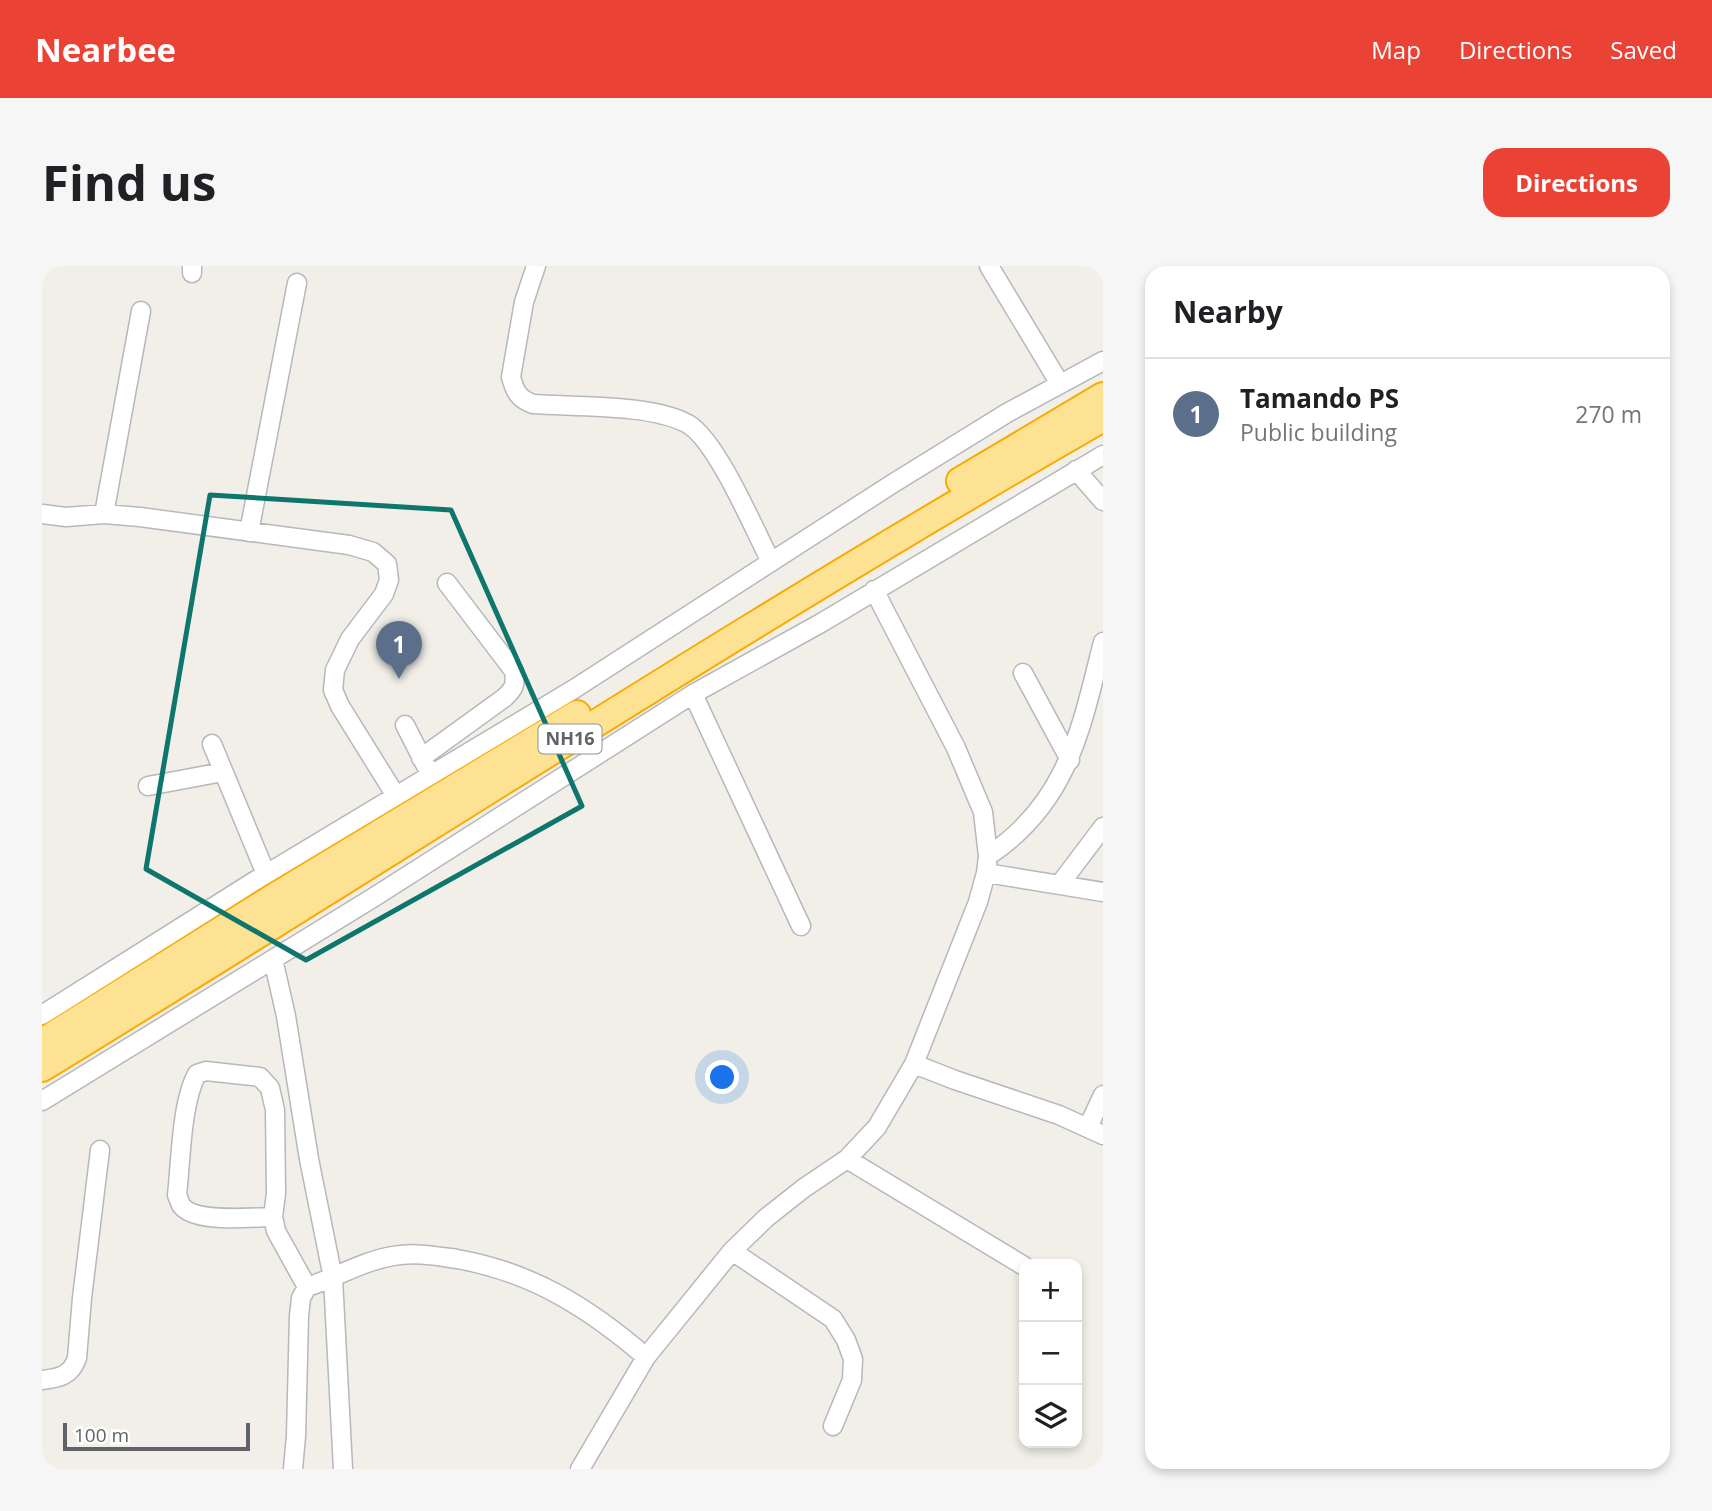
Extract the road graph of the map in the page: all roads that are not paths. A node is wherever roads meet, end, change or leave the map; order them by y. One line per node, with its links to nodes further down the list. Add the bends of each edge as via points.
1 (535, 266): 15 (street, via 511,377 522,400 644,411 690,425 711,446)
2 (989, 266): 6 (street)
3 (297, 284): 14 (street)
4 (141, 311): 13 (street)
5 (1103, 361): 6 (street)
6 (1060, 384): 15 (street)
7 (1103, 396): 38 (highway, NH16)
8 (1103, 418): 40 (highway, NH16, via 830,579)
9 (1103, 455): 10 (street)
10 (1076, 470): 11 (street); 17 (street)
11 (1103, 501)
12 (42, 514): 13 (street)
13 (104, 514): 14 (street)
14 (249, 532): 28 (street, via 349,545 373,552 387,564 389,580 384,594 350,639 335,670 333,690)
15 (771, 562): 26 (street)
16 (447, 583): 23 (street, via 514,671 516,683 513,691)
17 (874, 590): 20 (street); 31 (street, via 956,748 983,811)
18 (1103, 642): 24 (street)
19 (1023, 674): 24 (street)
20 (693, 694): 35 (street); 36 (street)
21 (405, 725): 23 (street)
22 (212, 744): 25 (street)
23 (421, 758): 26 (street)
24 (1070, 760): 31 (street, via 1037,811)
25 (223, 772): 27 (street); 32 (street)
26 (432, 775): 28 (street)
27 (148, 786)
28 (396, 796): 32 (street)
29 (1103, 827): 30 (street)
30 (1098, 843): 33 (street)
31 (987, 865): 33 (street); 39 (street, via 978,902)
32 (267, 874): 37 (street)
33 (1060, 884): 34 (street)
34 (1103, 892)
35 (801, 926)
36 (273, 959): 42 (street); 49 (street)
37 (42, 1015)
38 (42, 1042)
39 (914, 1064): 43 (street); 45 (street, via 877,1127)
40 (42, 1068)
41 (1103, 1094): 43 (street)
42 (42, 1101)
43 (1095, 1131)
44 (100, 1150): 52 (street, via 77,1358 74,1368 62,1377)
45 (848, 1159): 47 (street, via 804,1188); 48 (street)
46 (273, 1217): 46 (street, via 275,1110 270,1087 260,1077 197,1074 187,1103 177,1195 181,1205 190,1213 210,1217); 50 (street)
47 (732, 1251): 51 (street); 53 (street, via 833,1319 846,1340 853,1359 852,1380)
48 (1019, 1263)
49 (333, 1278): 50 (street); 51 (street, via 391,1256 416,1254 489,1265 579,1304); 55 (street)
50 (307, 1287): 54 (street, via 299,1316)
51 (646, 1357): 56 (street)
52 (42, 1380)
53 (833, 1426)
54 (293, 1469)
55 (343, 1469)
56 (580, 1469)

